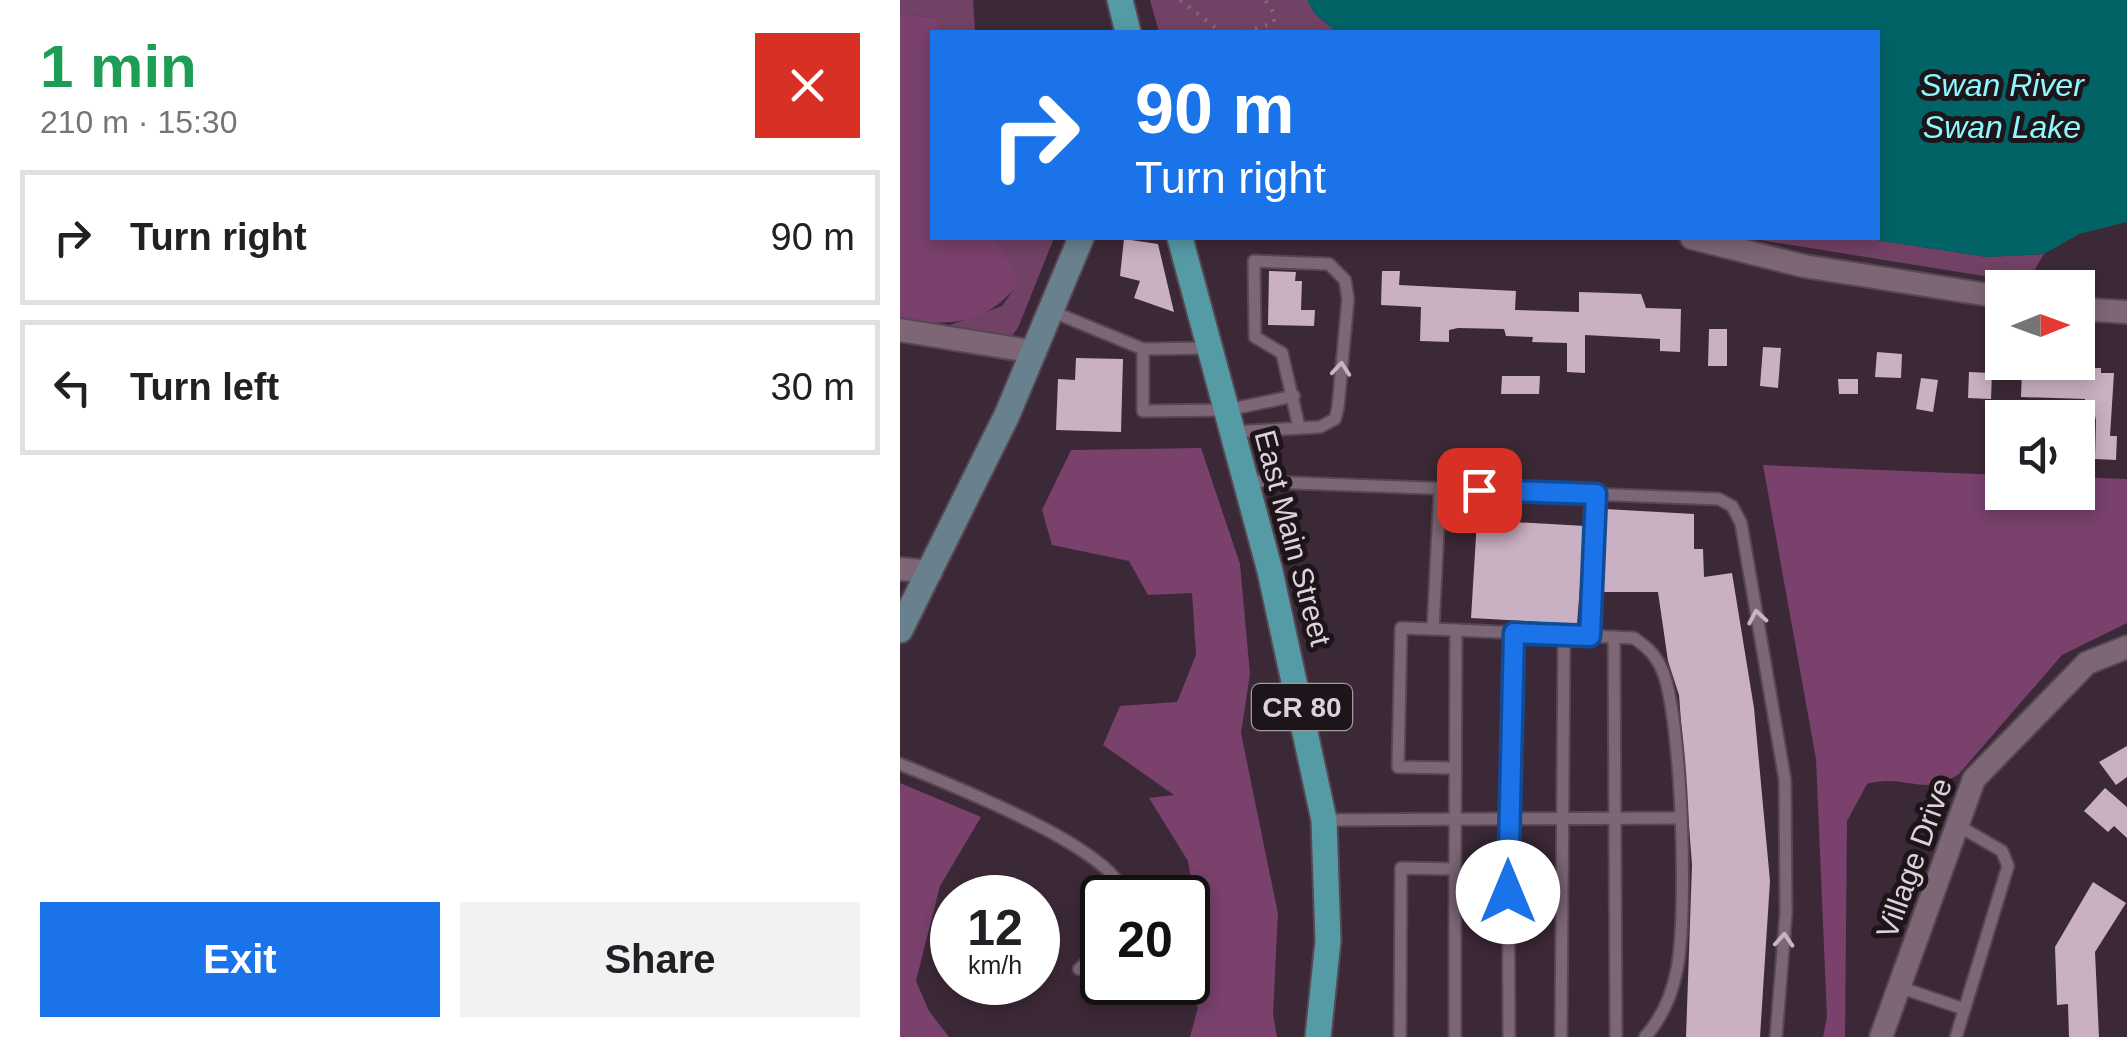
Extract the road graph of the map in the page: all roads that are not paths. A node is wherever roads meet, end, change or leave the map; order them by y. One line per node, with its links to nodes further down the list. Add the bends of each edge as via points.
1 (1120, 0): 2 (main road)
2 (1128, 30)
3 (1080, 240): 8 (main road)
4 (1181, 240): 11 (main road, East Main Street / CR 80)
5 (1700, 240): 6 (street, via 1804,266)
6 (1985, 294)
7 (2095, 310): 9 (street)
8 (1051, 312): 12 (lane); 13 (main road)
9 (2127, 312)
10 (900, 330): 13 (street)
11 (1210, 348): 12 (lane); 15 (main road, East Main Street / CR 80)
12 (1143, 349): 15 (lane, via 1143,411)
13 (1035, 352): 21 (main road)
14 (1294, 396): 15 (lane); 16 (lane); 16 (lane, one-way to 14, via 1320,428 1335,419 1346,280 1328,264 1254,261 1256,337 1282,353)
15 (1229, 421): 16 (lane); 17 (main road, East Main Street / CR 80)
16 (1298, 427)
17 (1246, 482): 18 (lane); 37 (main road, East Main Street / CR 80, via 1300,693)
18 (1440, 488): 19 (lane); 22 (lane)
19 (1596, 494): 27 (lane); 50 (lane, one-way to 19, via 1786,913 1785,780 1741,523 1719,498)
20 (900, 569): 21 (street)
21 (931, 572): 23 (main road)
22 (1433, 629): 24 (lane); 31 (lane, via 1401,628 1398,767)
23 (900, 630)
24 (1456, 630): 25 (lane); 31 (lane)
25 (1514, 633): 26 (lane); 36 (lane)
26 (1564, 635): 27 (lane); 32 (lane)
27 (1590, 636): 28 (lane)
28 (1614, 637): 33 (lane); 34 (lane, via 1634,638 1653,651 1664,675)
29 (2127, 647): 38 (street, Village Drive, via 2087,663 1974,778)
30 (900, 764): 40 (lane, via 1084,850)
31 (1456, 768): 35 (lane)
32 (1560, 818): 33 (lane); 36 (lane); 47 (lane)
33 (1614, 818): 34 (lane); 48 (lane)
34 (1679, 818): 49 (lane, via 1678,968 1666,1008)
35 (1455, 819): 36 (lane); 37 (lane); 39 (lane)
36 (1508, 819): 46 (lane)
37 (1324, 820): 43 (main road, East Main Street / CR 80, via 1328,941)
38 (1957, 825): 41 (street, Village Drive); 42 (lane, via 2002,851 2008,866)
39 (1455, 868): 44 (lane, via 1401,868); 45 (lane)
40 (1117, 875)
41 (1899, 987): 42 (lane); 51 (street, Village Drive)
42 (1964, 1008): 52 (lane)
43 (1318, 1037)
44 (1400, 1037)
45 (1455, 1037)
46 (1509, 1037)
47 (1561, 1037)
48 (1616, 1037)
49 (1645, 1037)
50 (1776, 1037)
51 (1882, 1037)
52 (1956, 1037)

